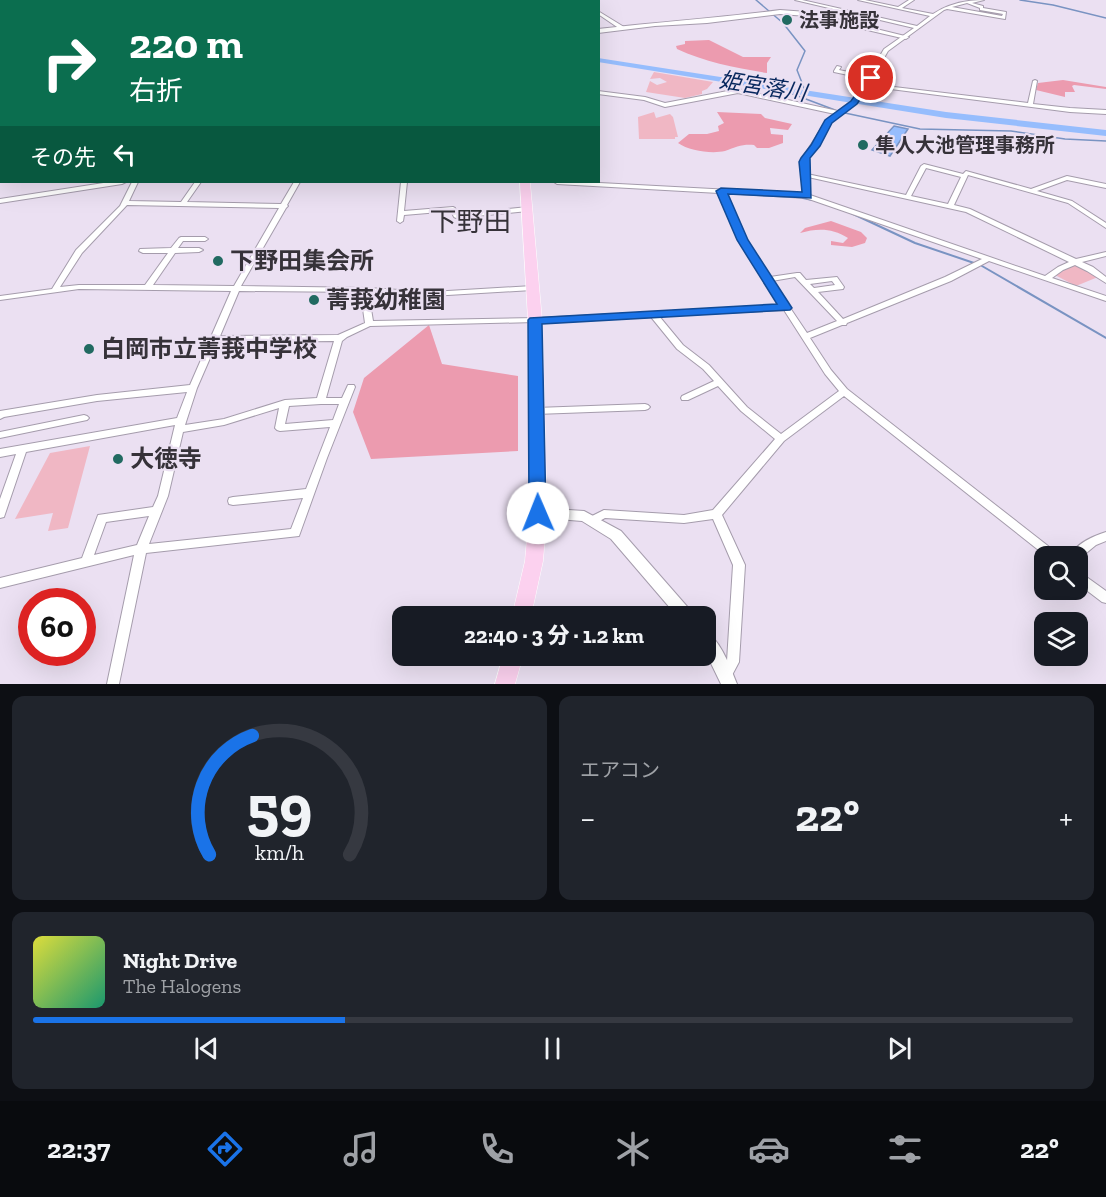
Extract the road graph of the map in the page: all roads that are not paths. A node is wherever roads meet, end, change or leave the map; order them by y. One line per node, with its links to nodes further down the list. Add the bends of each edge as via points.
1 (797, 0): 8 (street)
2 (822, 0): 8 (street)
3 (860, 0): 9 (street)
4 (902, 0): 9 (street)
5 (912, 0): 10 (street)
6 (982, 0): 7 (street)
7 (965, 2): 11 (street); 11 (street, via 1005,13 1004,18)
8 (814, 4): 12 (street); 15 (street)
9 (892, 6): 10 (street)
10 (899, 8): 14 (street)
11 (947, 8): 14 (street)
12 (795, 12): 16 (street); 18 (street)
13 (600, 13): 16 (street)
14 (934, 16): 15 (street)
15 (917, 27): 18 (street)
16 (622, 28): 17 (street)
17 (600, 32)
18 (906, 37): 20 (street, via 884,53)
19 (839, 67): 20 (street, via 836,71)
20 (871, 78): 22 (street)
21 (1035, 81): 24 (street)
22 (867, 85): 24 (street); 26 (street, via 856,101)
23 (600, 92): 26 (street, via 665,105 738,91)
24 (1030, 104): 25 (street)
25 (1106, 112)
26 (839, 113): 27 (street, via 828,122 806,158)
27 (806, 175): 39 (street); 40 (street)
28 (964, 176): 38 (street, via 966,173); 40 (street, via 924,166); 44 (street)
29 (116, 183): 41 (street)
30 (135, 183): 42 (street)
31 (197, 183): 43 (street)
32 (296, 183): 45 (street)
33 (405, 183): 46 (street, via 400,217 453,209 456,216)
34 (525, 183): 46 (main road)
35 (575, 183): 37 (street)
36 (1106, 186): 38 (street, via 1068,178)
37 (721, 191): 39 (street); 56 (street, via 742,240)
38 (1034, 191): 47 (street, via 1070,202)
39 (807, 196): 53 (street)
40 (908, 196): 44 (street)
41 (0, 201)
42 (125, 203): 43 (street); 61 (street, via 79,252)
43 (183, 204): 45 (street)
44 (951, 205): 54 (street, via 980,214)
45 (285, 206): 62 (street)
46 (528, 209): 60 (main road)
47 (1106, 226)
48 (205, 239): 49 (street, via 181,239)
49 (173, 250): 50 (street); 51 (street); 59 (street)
50 (199, 250)
51 (143, 251)
52 (1106, 254): 54 (street)
53 (989, 258): 55 (street); 70 (street)
54 (1073, 261): 55 (street); 57 (street)
55 (1047, 278): 66 (street)
56 (768, 279): 58 (street, via 798,275); 67 (street)
57 (1106, 281)
58 (804, 283): 64 (street); 64 (street, via 834,279 840,287)
59 (147, 288): 61 (street); 62 (street)
60 (532, 288): 63 (street, via 431,294); 69 (main road)
61 (55, 289): 65 (street)
62 (236, 289): 63 (street); 74 (street)
63 (368, 290): 71 (street)
64 (811, 291): 70 (street)
65 (0, 298)
66 (1106, 299)
67 (786, 308): 68 (street); 73 (street)
68 (654, 315): 69 (street); 75 (street, via 680,347)
69 (535, 320): 71 (street); 84 (main road)
70 (843, 323): 73 (street)
71 (369, 324): 72 (street)
72 (341, 338): 74 (street); 80 (street)
73 (805, 338): 78 (street)
74 (214, 339): 77 (street)
75 (719, 382): 79 (street); 90 (street)
76 (351, 387): 81 (street)
77 (193, 388): 85 (street, via 97,398); 88 (street)
78 (843, 391): 90 (street); 101 (street)
79 (685, 398)
80 (321, 401): 81 (street); 82 (street)
81 (345, 401): 87 (street)
82 (285, 403): 87 (street, via 280,428); 88 (street, via 224,422)
83 (645, 407): 84 (street)
84 (536, 411): 96 (main road)
85 (0, 416)
86 (84, 418): 89 (street)
87 (336, 423): 93 (street)
88 (180, 425): 91 (street); 95 (street)
89 (0, 435)
90 (781, 439): 98 (street)
91 (22, 449): 92 (street); 97 (street)
92 (0, 453)
93 (309, 493): 94 (street); 103 (street, via 295,533)
94 (233, 501)
95 (156, 511): 103 (street); 104 (street, via 102,518)
96 (538, 513): 99 (street, via 573,514); 108 (main road, via 534,561)
97 (0, 514)
98 (716, 514): 99 (street, via 684,519 604,514); 112 (street, via 739,566 733,662)
99 (594, 520): 109 (street, via 616,535)
100 (1106, 536): 102 (street)
101 (1040, 546)
102 (1087, 546)
103 (141, 549): 104 (street); 113 (street)
104 (87, 561): 105 (street)
105 (0, 583)
106 (1088, 584): 107 (street)
107 (1106, 598)
108 (524, 606)
109 (677, 606)
110 (716, 659): 112 (street)
111 (510, 666): 114 (main road)
112 (728, 680)
113 (113, 684)
114 (505, 684)

